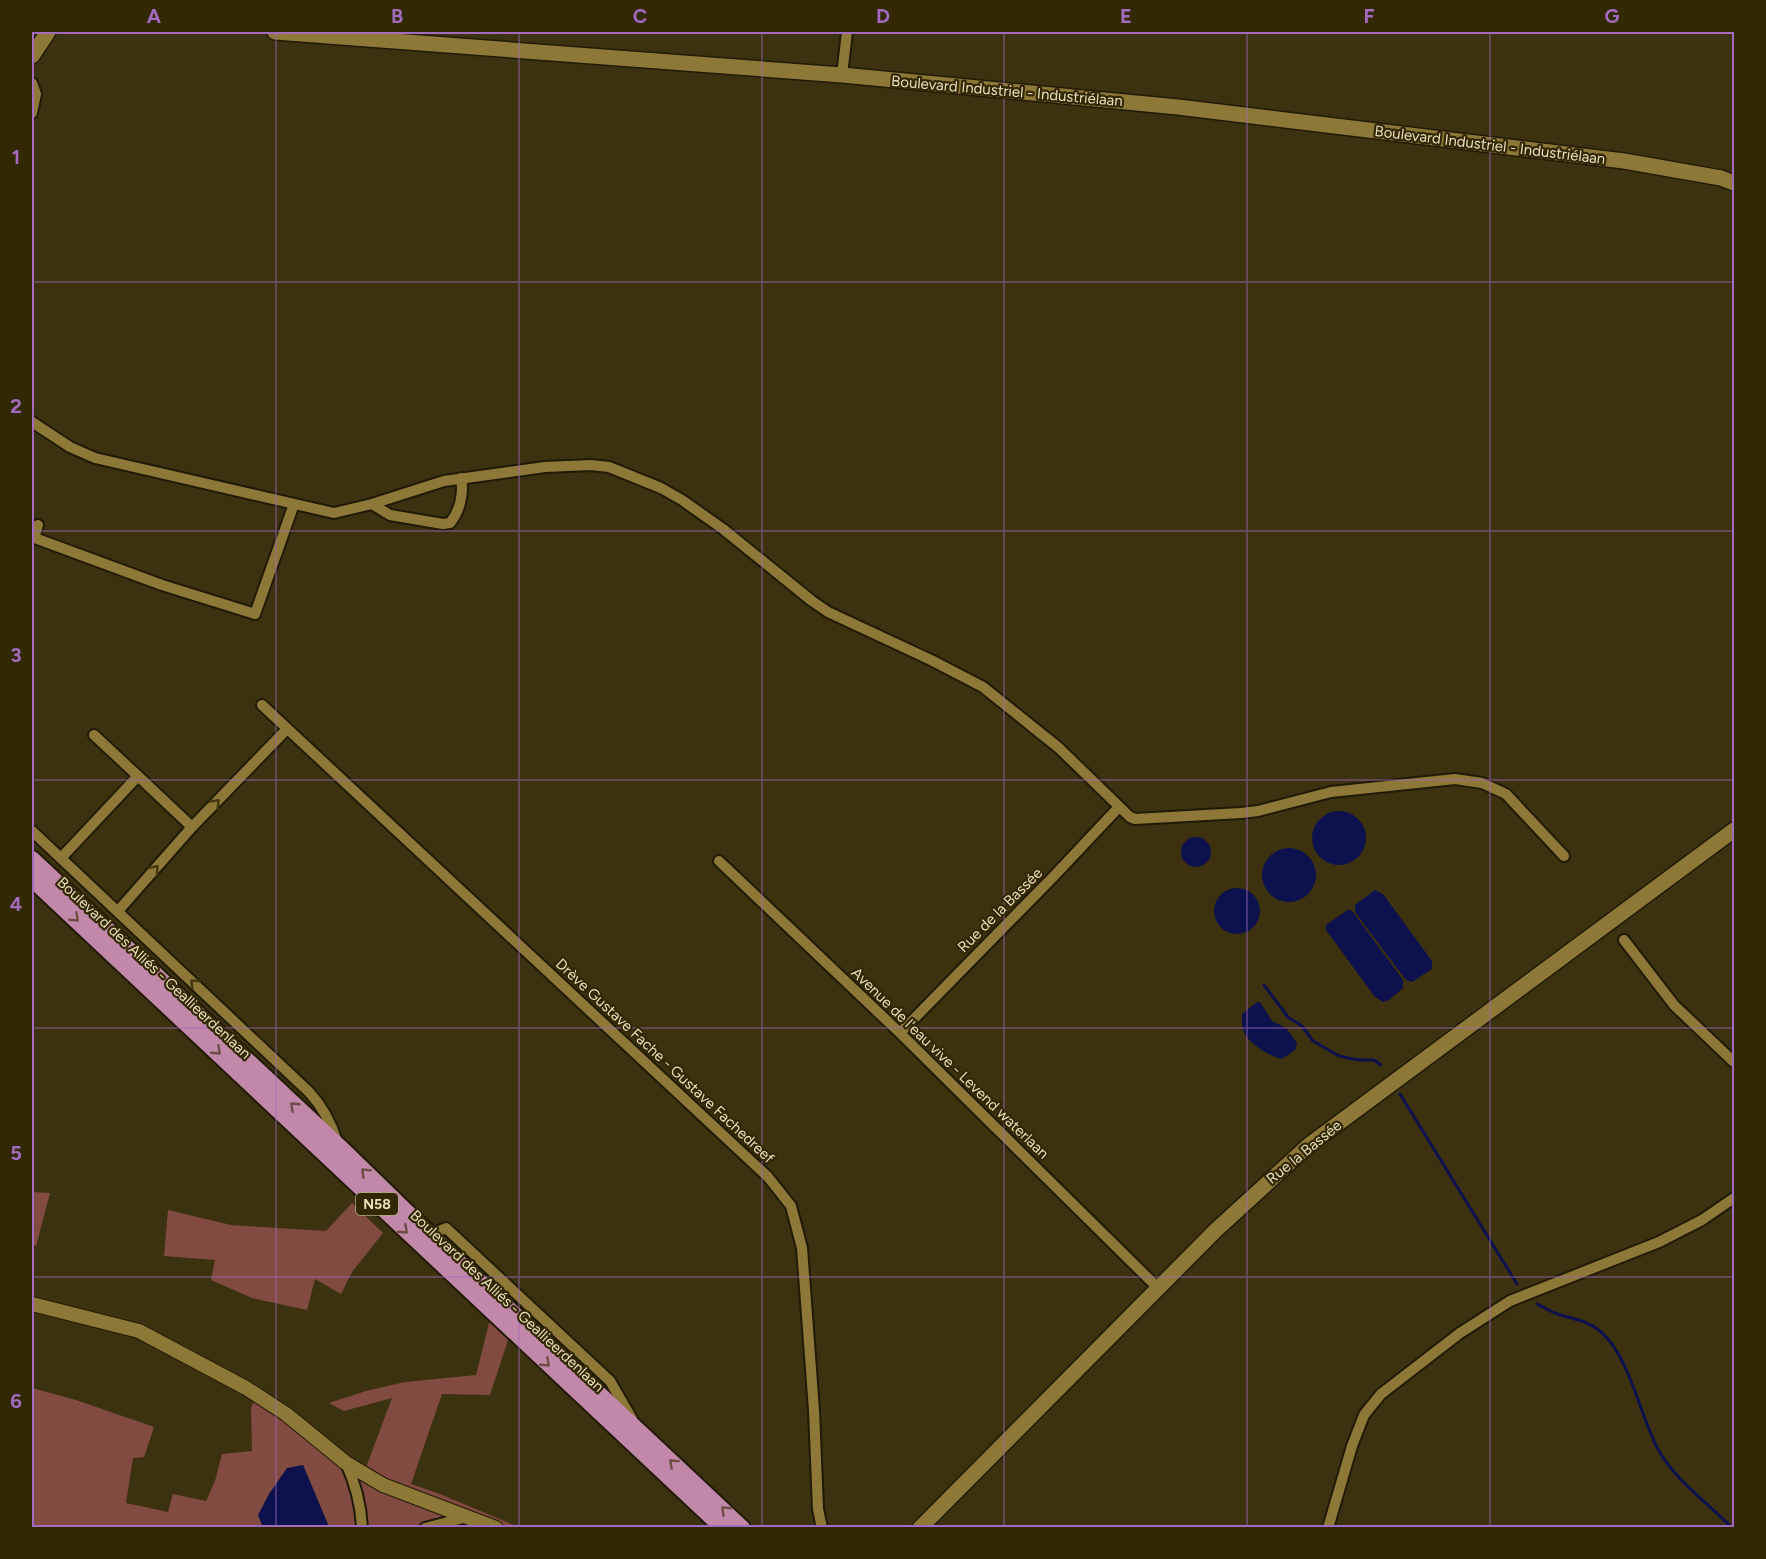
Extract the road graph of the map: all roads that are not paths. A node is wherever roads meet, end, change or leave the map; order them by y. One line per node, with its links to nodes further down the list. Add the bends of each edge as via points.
1 (47, 32): 4 (main road)
2 (275, 32): 5 (main road, Boulevard Industriel - Industriélaan)
3 (847, 32): 5 (street)
4 (32, 56)
5 (842, 75): 8 (main road, Boulevard Industriel - Industriélaan, via 1189,108 1624,161)
6 (32, 83): 7 (street, via 36,94)
7 (32, 113)
8 (1734, 183)
9 (32, 422): 11 (street, via 95,458)
10 (461, 478): 12 (street); 12 (street, via 461,499 450,524 390,515); 19 (street, via 591,465 609,467 661,488 723,529 828,612 983,687 1059,748)
11 (294, 504): 12 (street, via 334,513); 14 (street, via 255,614)
12 (372, 504)
13 (38, 525): 14 (street)
14 (33, 538)
15 (262, 705): 16 (street, Drève Gustave Fache - Gustave Fachedreef)
16 (287, 729): 20 (street, one-way to 16); 43 (street, Drève Gustave Fache - Gustave Fachedreef, via 768,1177 791,1206 802,1248)
17 (94, 735): 18 (street)
18 (138, 776): 20 (street); 24 (street)
19 (1119, 807): 23 (street, via 1135,819 1241,813 1342,790 1468,780 1506,794); 30 (street, Rue de la Bassée)
20 (192, 827): 28 (street, one-way to 20)
21 (1734, 830): 34 (main road, Rue la Bassée, via 1309,1145)
22 (32, 831): 24 (street)
23 (1564, 856)
24 (61, 858): 28 (street)
25 (32, 859): 32 (highway, Boulevard des Alliés - Geallieerdenlaan / N58, one-way to 25)
26 (719, 861): 30 (street, Avenue de l'eau vive - Levend waterlaan)
27 (32, 879): 41 (highway, Boulevard des Alliés - Geallieerdenlaan / N58, one-way to 41)
28 (118, 911): 32 (street, one-way to 28, via 322,1106 309,1092)
29 (1624, 940): 31 (street, via 1674,1005)
30 (900, 1033): 34 (street, Avenue de l'eau vive - Levend waterlaan)
31 (1734, 1062)
32 (338, 1145): 42 (highway, Boulevard des Alliés - Geallieerdenlaan / N58, one-way to 32)
33 (1734, 1198): 45 (street, via 1659,1242 1510,1301 1460,1333 1381,1394 1360,1425)
34 (1159, 1289): 44 (main road, Rue la Bassée)
35 (32, 1304): 36 (street, via 139,1331 164,1343 286,1414)
36 (346, 1463): 37 (street, via 383,1485); 38 (street, via 361,1505)
37 (470, 1516): 39 (street); 40 (street)
38 (362, 1527)
39 (425, 1527)
40 (496, 1527)
41 (723, 1527)
42 (742, 1527)
43 (820, 1527)
44 (920, 1527)
45 (1328, 1527)

